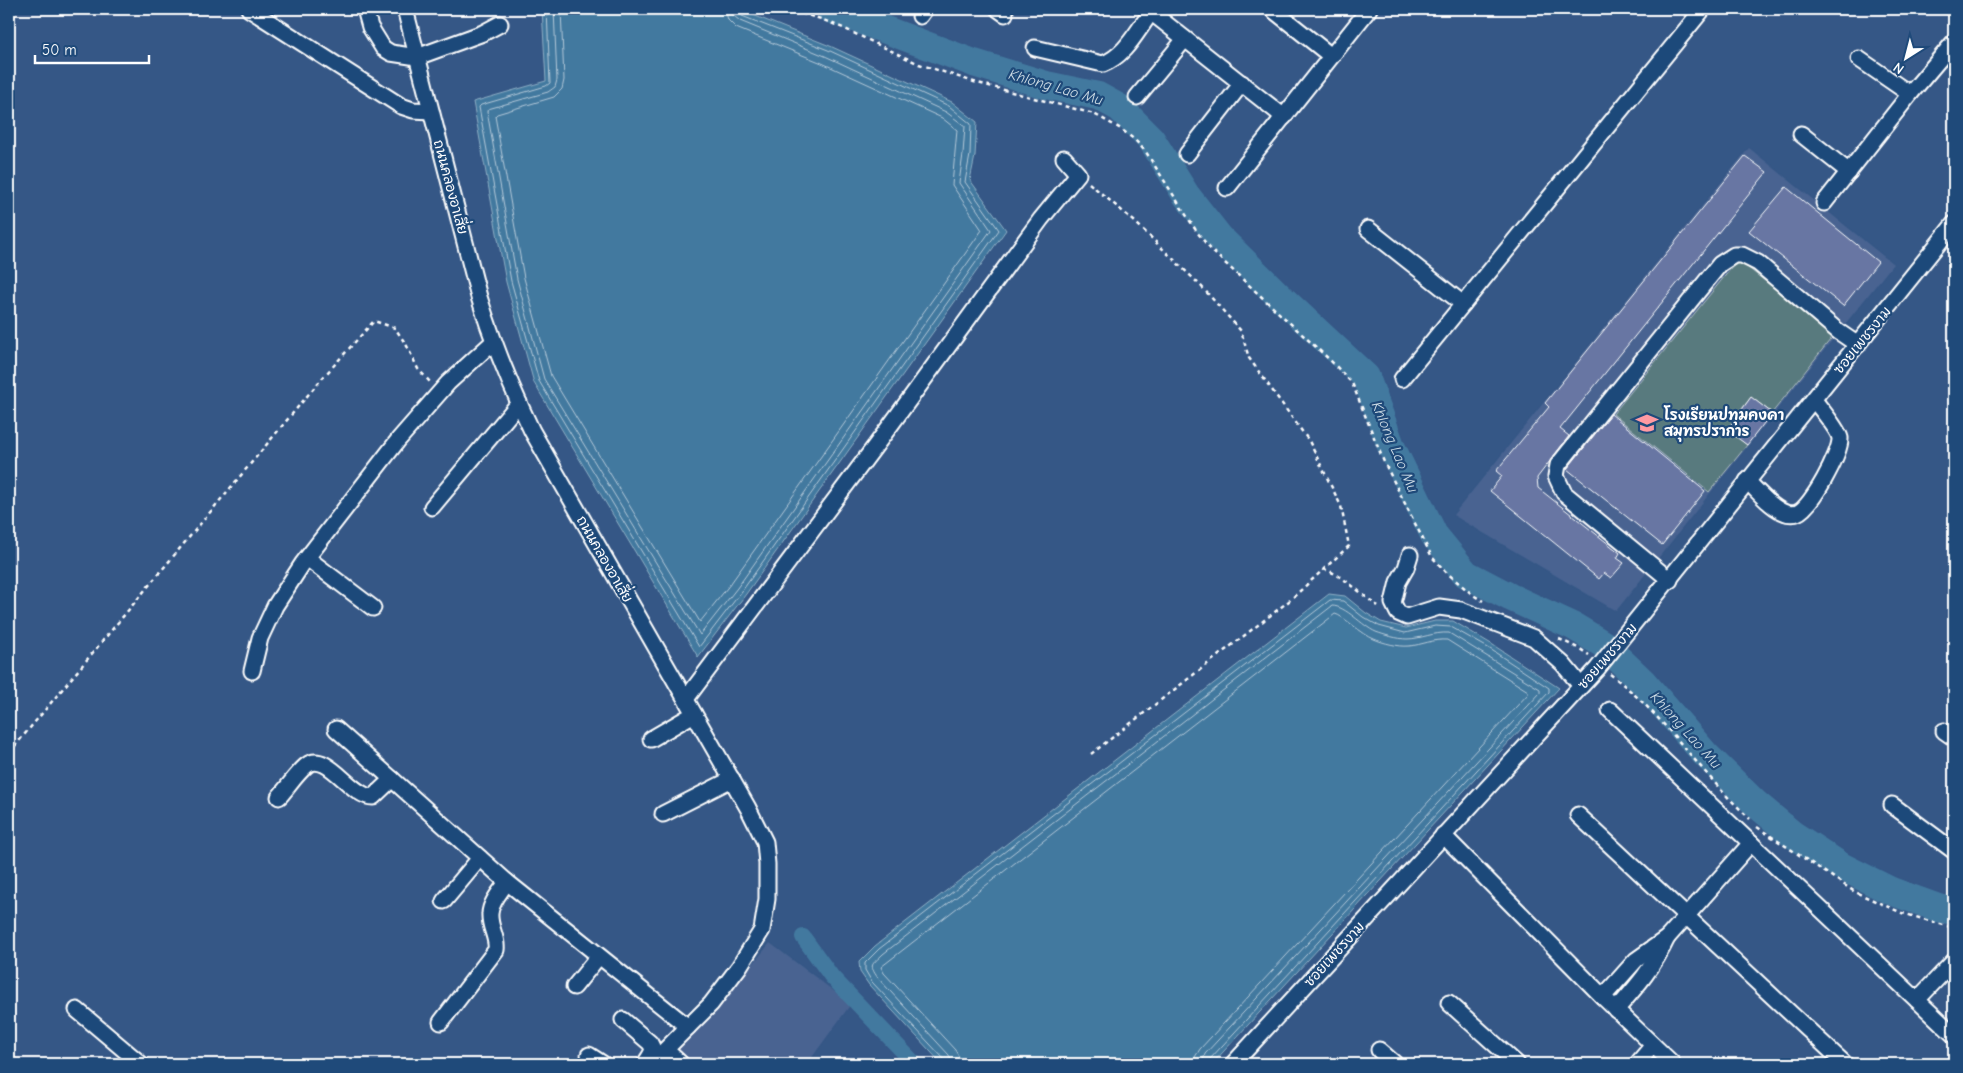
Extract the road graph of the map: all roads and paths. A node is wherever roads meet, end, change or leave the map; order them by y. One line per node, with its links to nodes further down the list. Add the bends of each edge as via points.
1 (249, 9): 20 (street, via 400,106)
2 (365, 9): 14 (street, via 370,27 383,48 391,53)
3 (405, 9): 14 (street, ถนนคลองอาเสี่ย)
4 (786, 9): 44 (path, via 843,28 919,64 1094,114 1135,140 1212,251 1352,383 1384,462 1432,557 1473,595)
5 (1272, 9): 13 (street)
6 (1369, 9): 13 (street)
7 (1703, 9): 31 (street)
8 (1153, 10): 10 (street); 12 (street, via 1122,52 1103,64)
9 (500, 24): 14 (street, via 478,36)
10 (1185, 39): 17 (street); 19 (street)
11 (1954, 42): 16 (street)
12 (1035, 48)
13 (1331, 56): 21 (street)
14 (417, 57): 20 (street, ถนนคลองอาเสี่ย)
15 (1859, 59): 18 (street)
16 (1949, 59): 18 (street)
17 (1242, 83): 21 (street); 23 (street)
18 (1910, 94): 25 (street)
19 (1138, 98)
20 (431, 111): 32 (street, ถนนคลองอาเสี่ย)
21 (1284, 117): 27 (street)
22 (1801, 134): 25 (street)
23 (1187, 154)
24 (1064, 158): 26 (street)
25 (1849, 172): 28 (street)
26 (1078, 174): 42 (path, via 1134,221 1201,286 1241,331 1249,358 1309,441 1341,506 1349,546); 51 (street, via 1041,219)
27 (1227, 188)
28 (1824, 202)
29 (1954, 224): 33 (street, ซอยเพชรงาม)
30 (1368, 230): 31 (street)
31 (1463, 304): 34 (street)
32 (493, 342): 35 (street); 37 (street, ถนนคลองอาเสี่ย)
33 (1858, 345): 36 (street, ซอยเพชรงาม); 43 (street, via 1758,263 1742,255 1734,255 1720,264 1666,328 1558,465 1556,476 1564,493)
34 (1402, 379)
35 (439, 393): 41 (street); 56 (path, via 418,368 395,328 374,321 318,383)
36 (1814, 400): 38 (street, ซอยเพชรงาม); 38 (street, via 1840,436 1840,449 1806,506 1797,514 1787,514)
37 (519, 403): 39 (street); 51 (street, ถนนคลองอาเสี่ย, via 560,482)
38 (1747, 481): 43 (street, ซอยเพชรงาม)
39 (432, 507)
40 (1410, 555): 46 (street, via 1392,603)
41 (307, 558): 45 (street); 49 (street, via 275,606 260,638)
42 (1323, 569): 46 (path, via 1342,578 1378,606); 57 (path, via 1289,601)
43 (1670, 580): 48 (street, ซอยเพชรงาม)
44 (1490, 605)
45 (372, 608)
46 (1397, 611): 50 (street, via 1407,617 1440,606 1461,610 1534,638 1563,664)
47 (1557, 638): 48 (path, via 1580,649)
48 (1599, 666): 50 (street, ซอยเพชรงาม); 71 (path, via 1626,686 1670,729 1715,784 1767,834 1864,897 1902,913)
49 (252, 670)
50 (1581, 686): 64 (street, ซอยเพชรงาม)
51 (686, 699): 53 (street, ถนนคลองอาเสี่ย)
52 (1610, 710): 65 (street)
53 (694, 714): 55 (street); 59 (street, ถนนคลองอาเสี่ย)
54 (336, 729): 58 (street)
55 (651, 739)
56 (9, 753)
57 (1091, 754)
58 (392, 779): 60 (street, via 373,797 367,797 322,762 314,761); 67 (street)
59 (732, 779): 62 (street); 83 (street, ถนนคลองอาเสี่ย, via 765,842 767,898 762,930 739,967)
60 (279, 797)
61 (1892, 805): 66 (street)
62 (663, 814)
63 (1578, 815): 70 (street)
64 (1443, 835): 76 (street); 95 (street, ซอยเพชรงาม)
65 (1751, 844): 70 (street); 77 (street)
66 (1954, 851)
67 (480, 858): 68 (street); 69 (street)
68 (508, 882): 73 (street); 82 (street, via 493,903 489,915 496,950)
69 (444, 901)
70 (1686, 916): 72 (street); 99 (street)
71 (1954, 928)
72 (1667, 938): 76 (street, via 1636,960); 80 (street, via 1657,960)
73 (599, 956): 75 (street); 83 (street)
74 (1954, 961): 77 (street)
75 (574, 987)
76 (1603, 997): 80 (street)
77 (1917, 1000): 84 (street)
78 (1449, 1003): 97 (street)
79 (77, 1010): 90 (street)
80 (1616, 1010): 85 (street)
81 (623, 1020): 92 (street, via 653,1048)
82 (441, 1022)
83 (688, 1027): 86 (street, ถนนคลองอาเสี่ย)
84 (1953, 1034)
85 (1653, 1045): 89 (street); 98 (street)
86 (666, 1050): 93 (street, ถนนคลองอาเสี่ย); 94 (street)
87 (1379, 1050): 96 (street)
88 (589, 1055): 91 (street)
89 (1667, 1063)
90 (141, 1064)
91 (603, 1064)
92 (646, 1064)
93 (651, 1064)
94 (681, 1064)
95 (1234, 1064)
96 (1395, 1064)
97 (1517, 1064)
98 (1637, 1064)
99 (1845, 1064)

